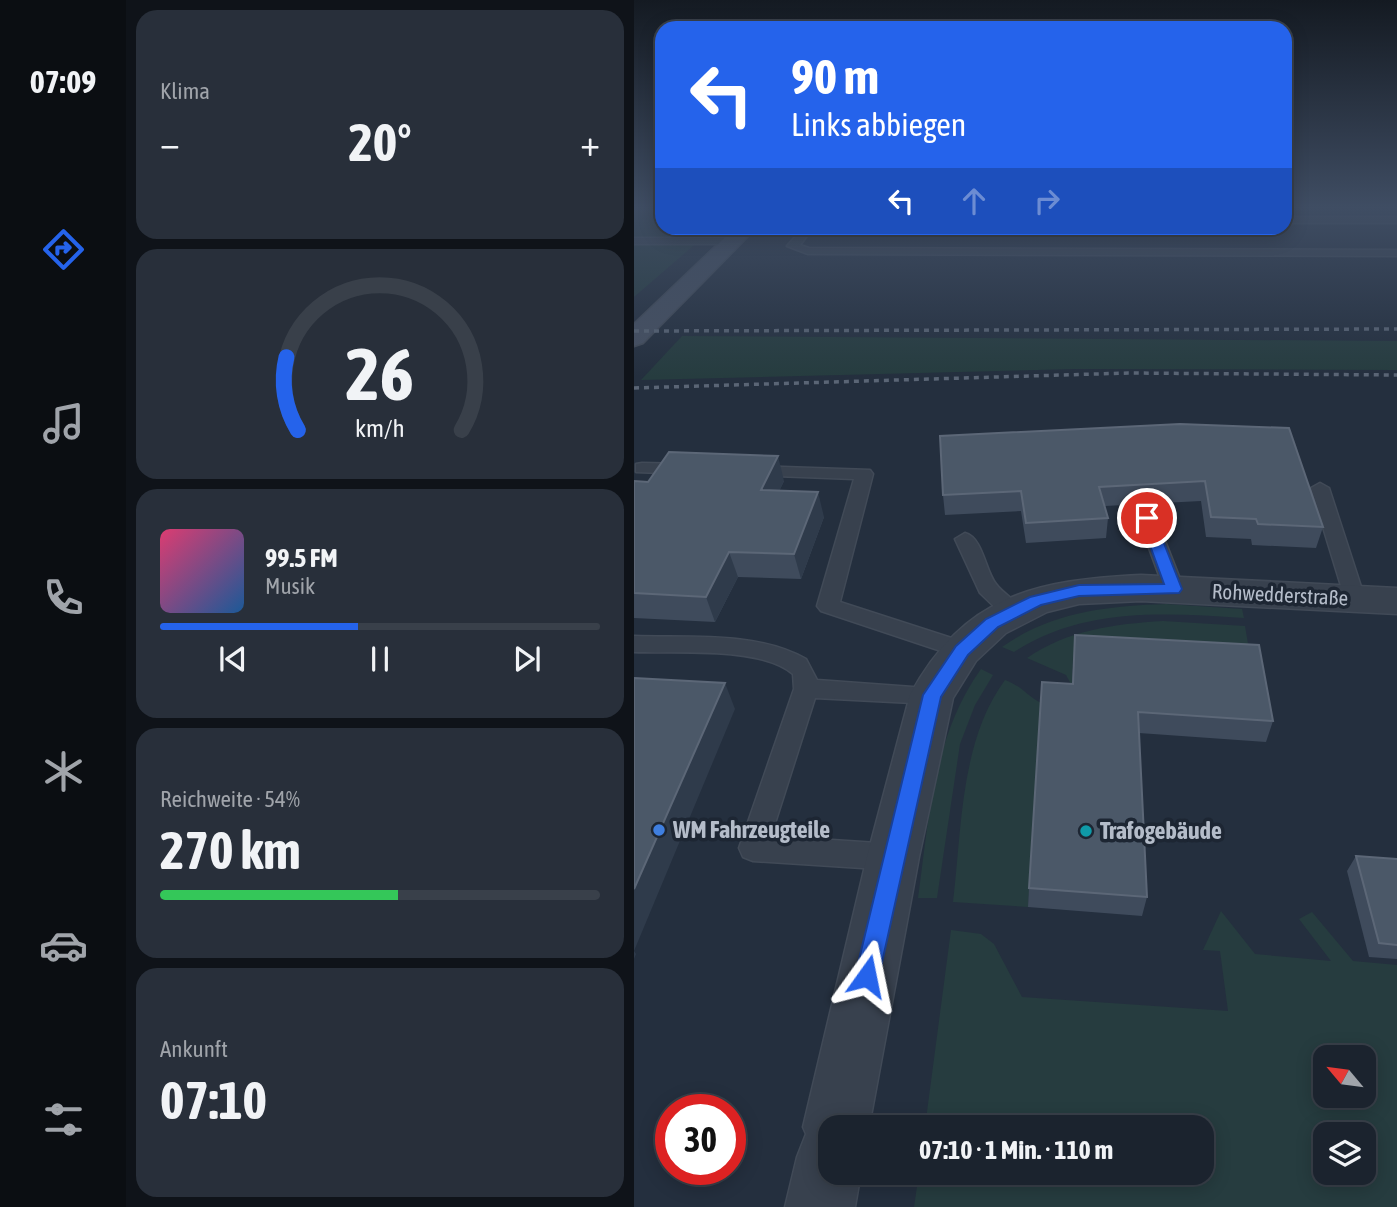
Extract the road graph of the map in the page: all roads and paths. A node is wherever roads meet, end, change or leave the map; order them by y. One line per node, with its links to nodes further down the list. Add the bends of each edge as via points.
1 (709, 264): 2 (main road)
2 (634, 338)
3 (642, 468): 4 (lane)
4 (711, 470)
5 (739, 471): 14 (lane, via 864,474 828,606)
6 (1320, 488): 10 (lane)
7 (1147, 518): 9 (lane)
8 (965, 539): 12 (lane, via 987,588)
9 (1174, 589): 10 (street, Rohwedderstraße); 12 (street, Rohwedderstraße, via 1079,591 1036,601)
10 (1355, 599): 11 (street, Rohwedderstraße)
11 (1398, 601)
12 (1013, 612): 14 (street, Rohwedderstraße, via 992,623)
13 (634, 644): 15 (lane, via 754,650 788,658 800,666)
14 (962, 650): 16 (street, Rohwedderstraße)
15 (806, 689): 16 (lane); 17 (lane, via 752,848)
16 (932, 695): 17 (street, Rohwedderstraße)
17 (893, 857): 18 (street, Rohwedderstraße)
18 (839, 1115)
19 (824, 1185): 20 (street)
20 (820, 1207)

